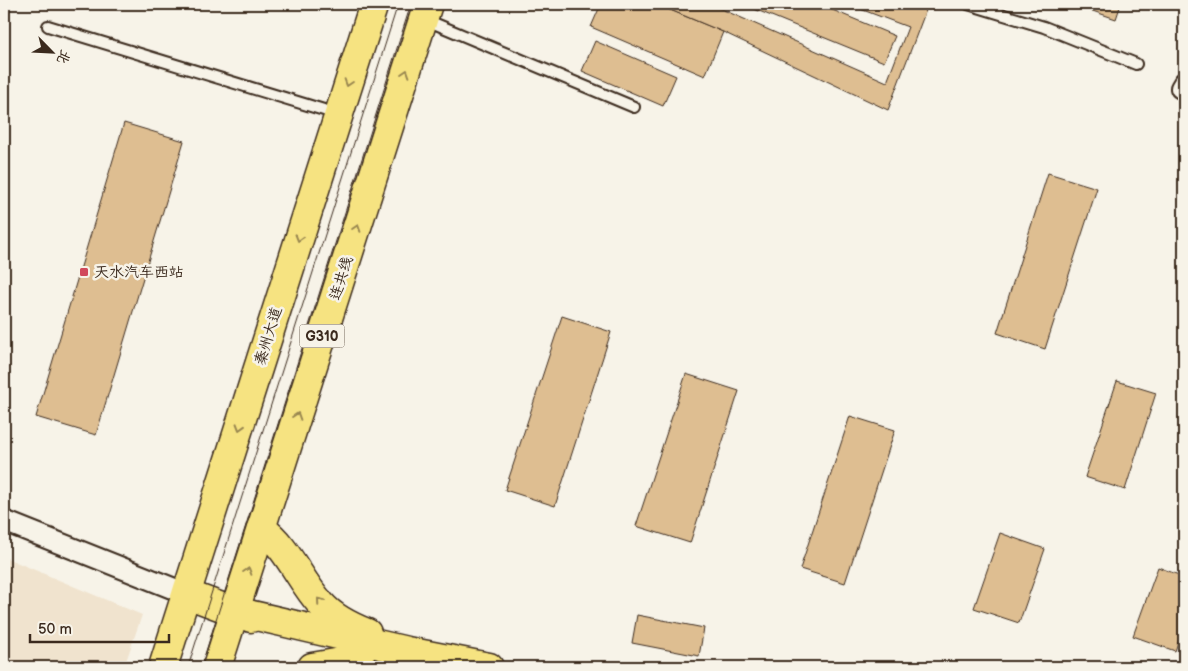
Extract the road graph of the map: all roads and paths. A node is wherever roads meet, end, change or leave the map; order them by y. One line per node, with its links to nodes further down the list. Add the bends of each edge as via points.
1 (374, 4): 7 (highway, 秦州大道, one-way to 7)
2 (968, 4): 5 (lane, via 1044,27)
3 (425, 11): 6 (lane); 9 (highway, 连共线 / G310, one-way to 3)
4 (48, 26): 7 (lane)
5 (1136, 64)
6 (634, 107)
7 (338, 114): 10 (highway, 秦州大道, one-way to 10)
8 (6, 526): 10 (street)
9 (261, 528): 11 (highway, 连共线 / G310, one-way to 9); 13 (highway, one-way to 9, via 322,605 275,537)
10 (187, 594): 11 (highway); 14 (highway, 秦州大道)
11 (235, 611): 12 (highway); 13 (highway); 15 (highway, 连共线 / G310)
12 (359, 659): 13 (highway); 16 (highway)
13 (401, 659): 17 (highway)
14 (163, 667)
15 (217, 667)
16 (312, 667)
17 (489, 667)

